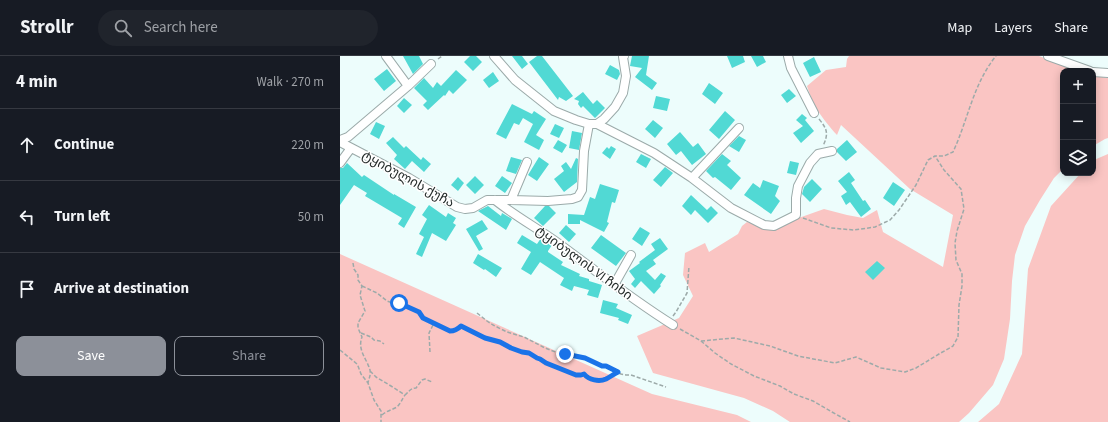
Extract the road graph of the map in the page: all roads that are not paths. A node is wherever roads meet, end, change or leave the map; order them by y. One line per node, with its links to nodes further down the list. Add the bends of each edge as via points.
1 (386, 56): 10 (street)
2 (494, 56): 12 (street, via 515,80 554,111)
3 (623, 56): 12 (street, via 626,76 623,94 604,119)
4 (788, 56): 11 (street, via 791,68)
5 (1048, 56): 7 (street)
6 (431, 64): 10 (street)
7 (1082, 68)
8 (1096, 72): 9 (street)
9 (1108, 73)
10 (408, 86): 14 (street)
11 (814, 113)
12 (593, 124): 19 (street, via 654,153); 21 (street, ტყიბულის ქუჩა, via 584,151 582,190 578,197 548,202)
13 (739, 128): 19 (street)
14 (340, 141): 15 (street, ტყიბულის ქუჩა)
15 (351, 148): 17 (street); 20 (street, ტყიბულის ქუჩა, via 457,207 473,208 487,200)
16 (832, 151): 19 (street, via 818,154 810,163 798,186 796,215 774,226 764,225 731,208)
17 (340, 162)
18 (526, 162): 21 (street)
19 (692, 178)
20 (495, 200): 21 (street, ტყიბულის ქუჩა); 23 (street, ტყიბულის VI ჩიხი)
21 (511, 200)
22 (631, 255): 23 (street)
23 (614, 285): 24 (street, ტყიბულის VI ჩიხი)
24 (670, 323)

